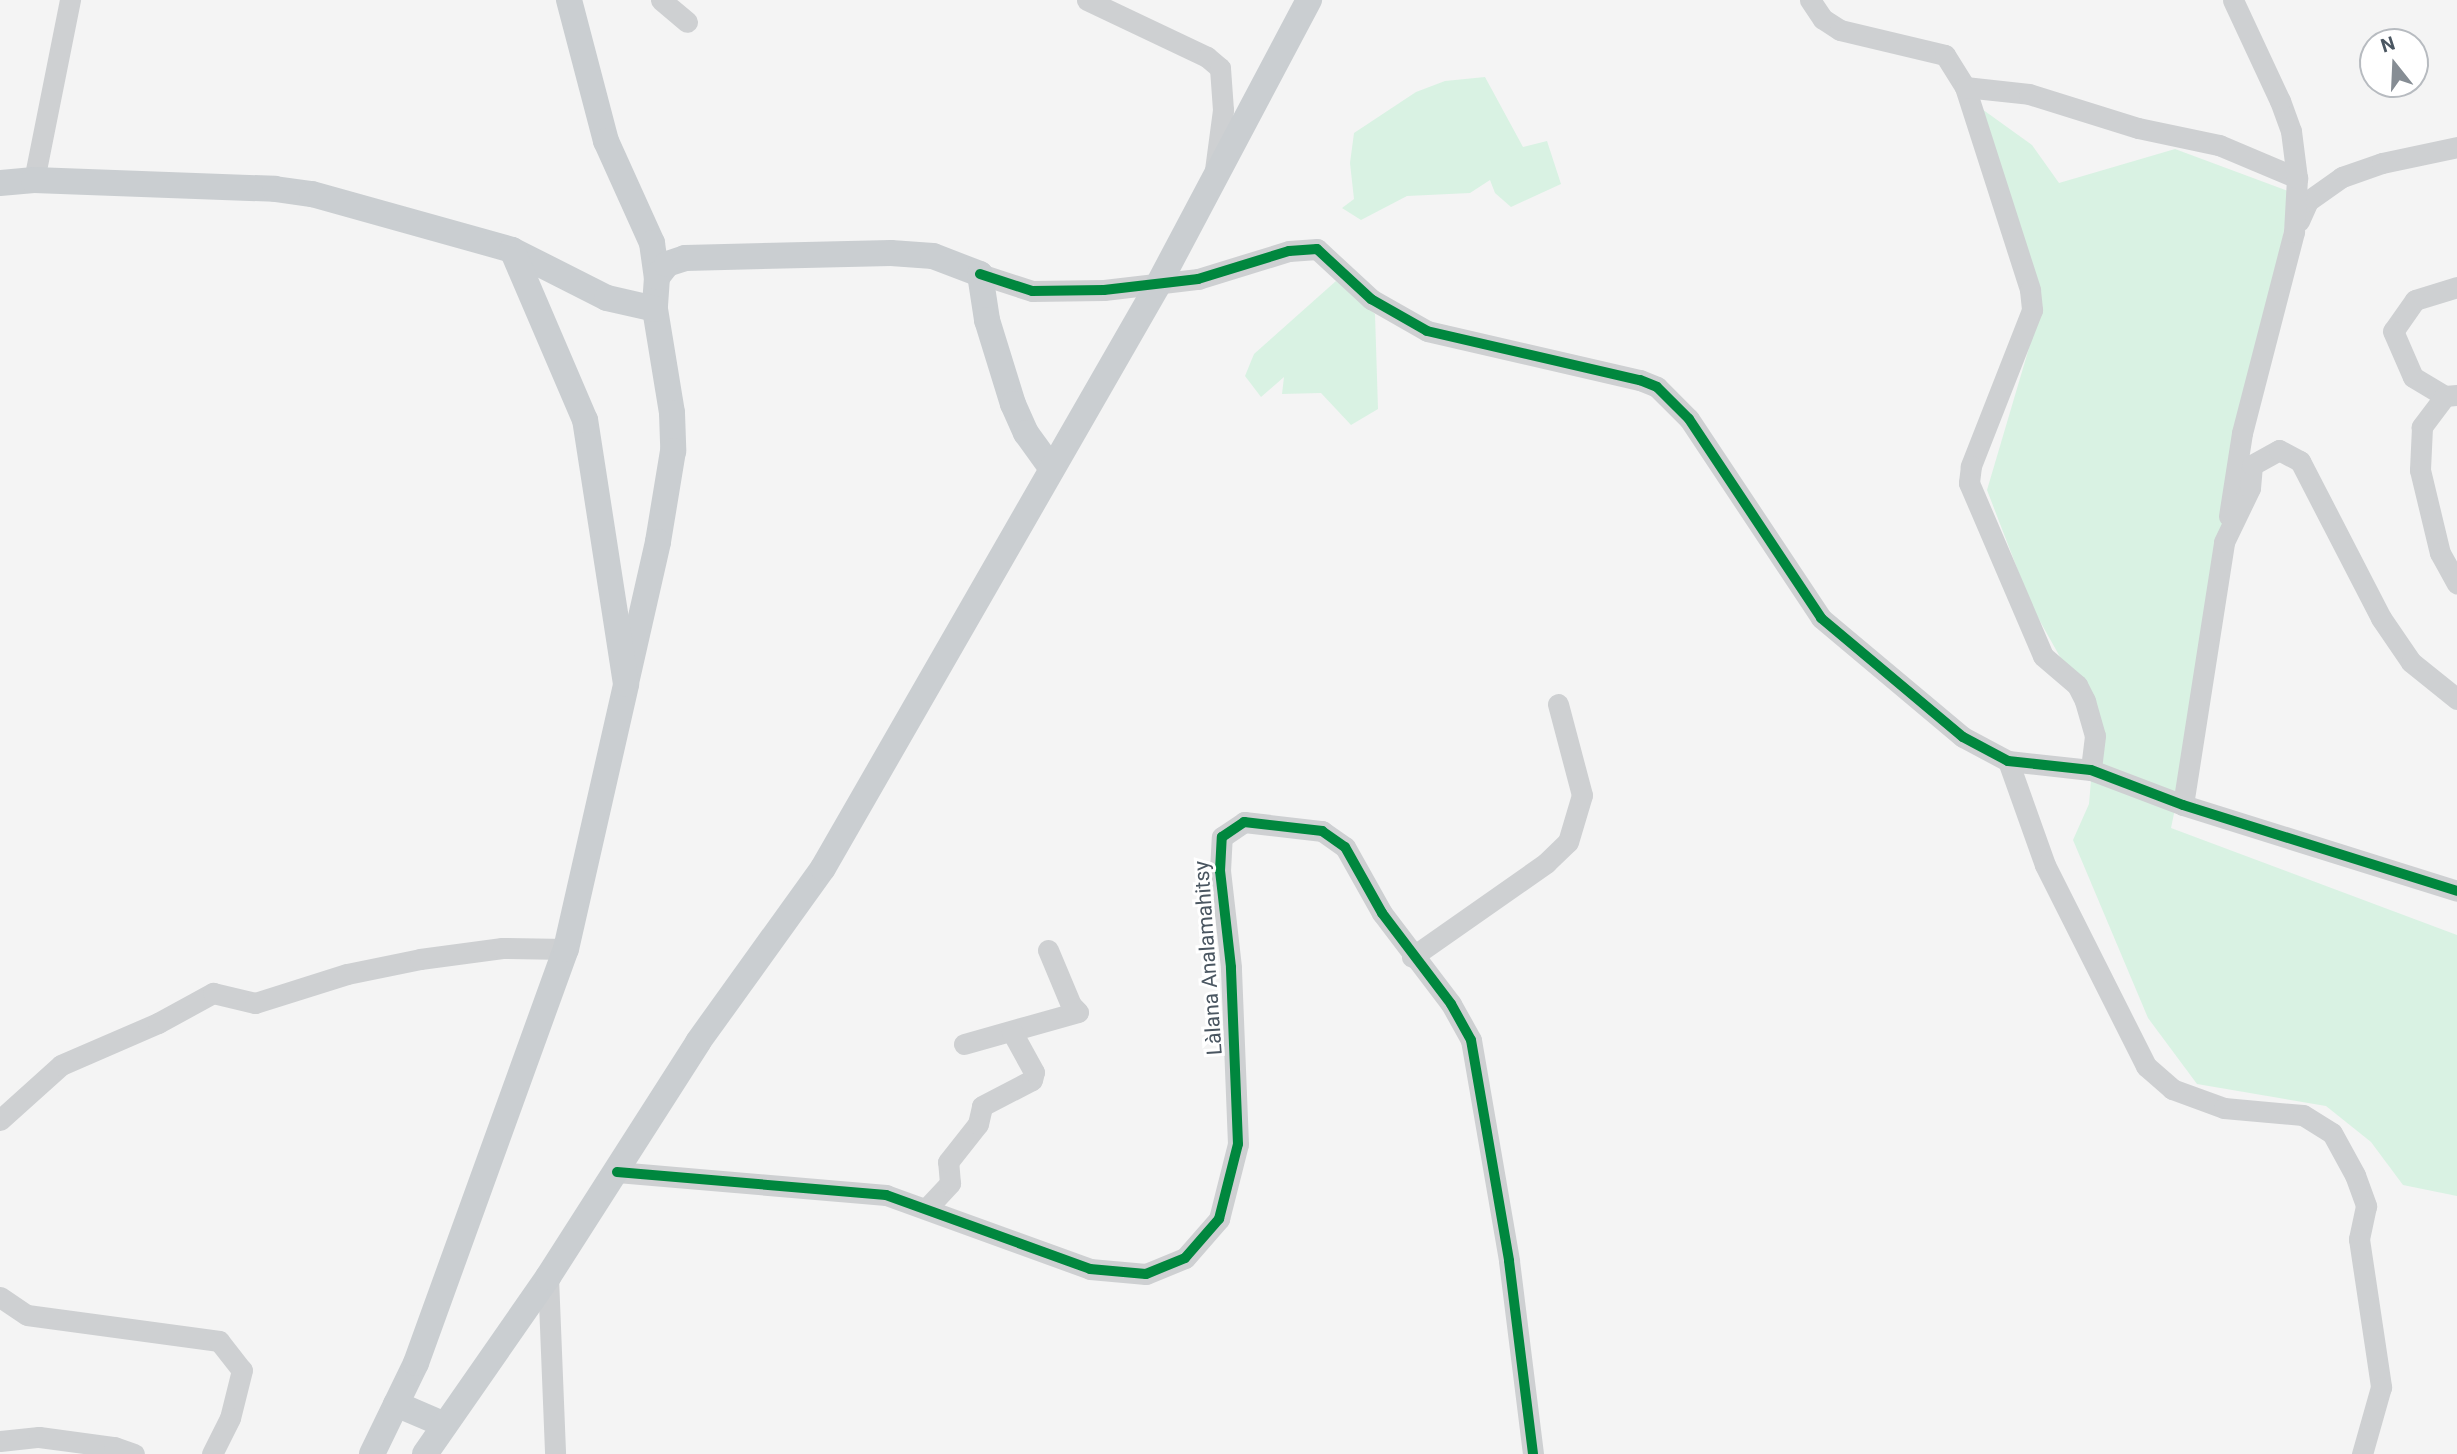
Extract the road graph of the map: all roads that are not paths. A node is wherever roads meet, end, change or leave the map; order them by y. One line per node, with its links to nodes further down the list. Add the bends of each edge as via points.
1 (70, 0): 13 (street)
2 (569, 0): 18 (main road, via 606,141 652,243)
3 (661, 0): 8 (street)
4 (1087, 0): 11 (street, via 1207,57 1220,68 1223,110)
5 (1309, 0): 11 (main road)
6 (1810, 0): 9 (street, via 1823,19 1840,30 1945,55)
7 (2233, 0): 12 (street, via 2291,131)
8 (687, 22)
9 (1965, 87): 12 (street, via 2029,94 2138,128 2219,145); 30 (street, via 2030,290 2032,310 1971,466 1969,483 2043,656 2077,685 2085,701 2095,736)
10 (2457, 147): 15 (street, via 2382,163 2324,186 2308,201)
11 (1215, 170): 19 (main road)
12 (2297, 178): 15 (street)
13 (33, 180): 14 (main road); 16 (main road, via 287,190)
14 (0, 183)
15 (2294, 232): 24 (street, via 2242,433)
16 (512, 250): 21 (main road, via 607,298); 26 (main road, via 585,420)
17 (980, 274): 18 (main road, via 933,256 891,253 685,258 667,264); 19 (street, via 1032,291); 23 (main road, via 987,320 1013,404 1026,433)
18 (657, 277): 21 (main road)
19 (1158, 285): 23 (main road); 29 (street, via 1198,279 1289,251 1317,249 1371,299 1427,331 1537,359 1620,373 1657,387 1689,419 1821,618 1963,737)
20 (2457, 287): 22 (street, via 2415,300 2393,331 2413,377)
21 (655, 309): 26 (main road, via 672,413 673,451 643,621)
22 (2451, 396): 25 (street, via 2422,427 2420,470 2440,553)
23 (1052, 469): 39 (main road, via 823,868 698,1042)
24 (2224, 542): 27 (street, via 2250,488 2252,465 2279,450 2290,454 2307,472 2381,618 2411,662); 31 (street)
25 (2457, 584)
26 (626, 684): 33 (main road)
27 (2457, 699)
28 (1558, 704): 35 (street, via 1582,794 1568,842 1546,863)
29 (2008, 761): 30 (street); 52 (street, via 2045,865 2146,1066 2172,1089 2224,1108 2303,1115 2332,1133 2355,1175 2366,1206 2359,1240 2381,1387)
30 (2091, 770): 31 (street)
31 (2183, 805): 32 (street)
32 (2457, 891)
33 (566, 949): 38 (street, via 502,948 420,959 347,974 254,1003 213,993 158,1023 61,1065); 43 (main road, via 416,1363)
34 (1048, 950): 36 (street, via 1078,1012)
35 (1412, 957): 40 (street, Làlana Analamahitsy, via 1345,847 1322,831 1299,825 1244,822 1222,837 1220,851 1231,967 1238,1143 1219,1219 1185,1258 1146,1275 1090,1269); 51 (street, Làlana Analamahitsy, via 1451,1004 1471,1040 1509,1261)
36 (1012, 1032): 37 (street); 40 (street, via 1034,1072 1032,1080 982,1106 978,1125 948,1162 950,1183)
37 (964, 1044)
38 (0, 1120)
39 (617, 1172): 40 (street, Làlana Analamahitsy, via 886,1195); 41 (main road)
40 (927, 1208)
41 (548, 1277): 44 (main road); 50 (street)
42 (0, 1297): 47 (street, via 27,1315 219,1341 242,1370 230,1418)
43 (396, 1404): 44 (main road); 48 (main road)
44 (445, 1425): 49 (main road)
45 (0, 1441): 46 (street, via 39,1437)
46 (134, 1454)
47 (212, 1454)
48 (372, 1454)
49 (425, 1454)
50 (555, 1454)
51 (1533, 1454)
52 (2362, 1454)

